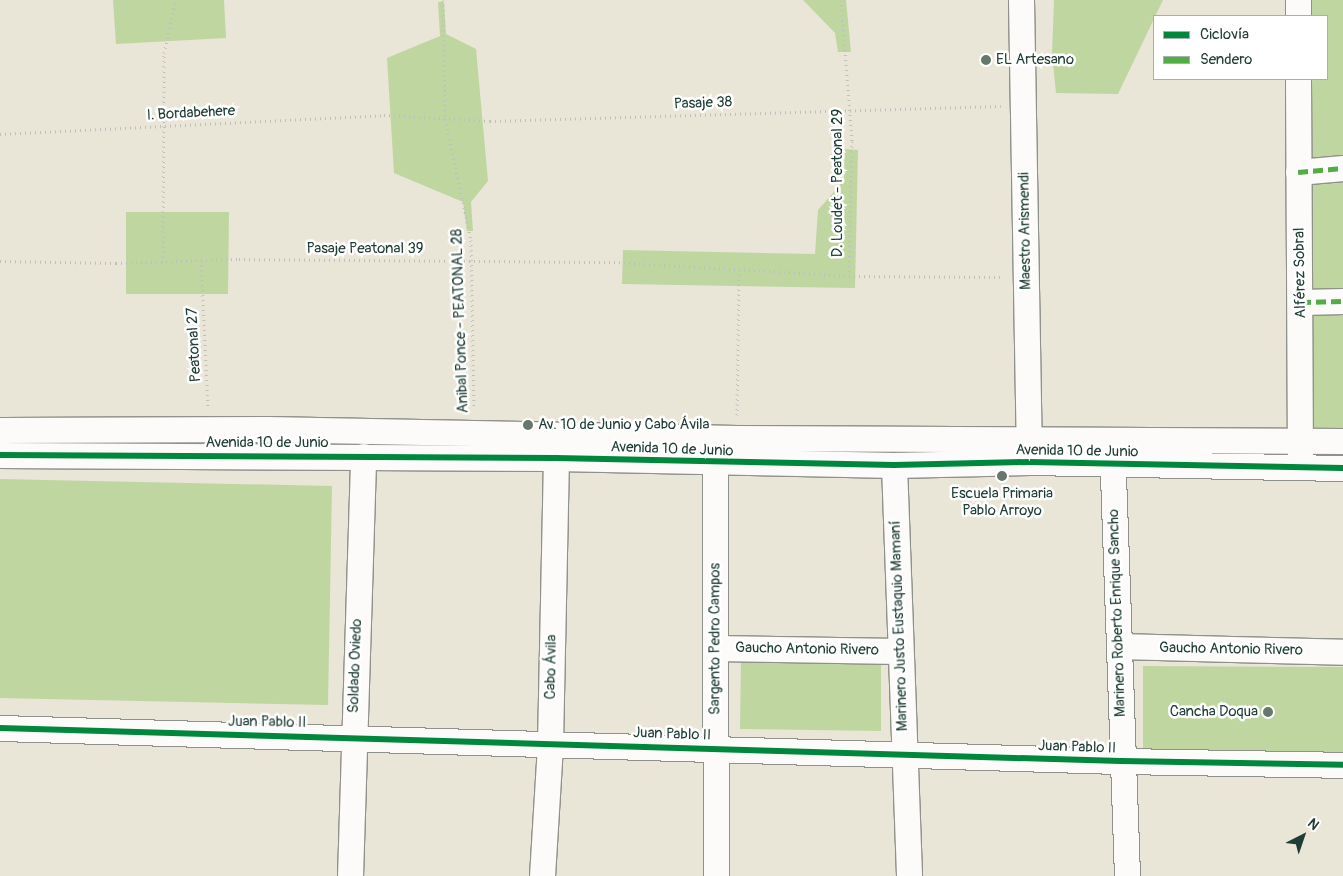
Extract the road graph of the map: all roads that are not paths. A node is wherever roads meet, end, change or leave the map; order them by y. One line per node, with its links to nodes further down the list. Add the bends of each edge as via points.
1 (1021, 0): 12 (street, Maestro Arismendi)
2 (1298, 0): 3 (street)
3 (1298, 15)
4 (1298, 80): 6 (street, Alférez Sobral)
5 (1343, 168): 6 (street)
6 (1298, 172): 8 (street, Alférez Sobral)
7 (1343, 301): 8 (street)
8 (1301, 302): 10 (street, Alférez Sobral)
9 (0, 430): 12 (street, Avenida 10 de Junio, via 209,429 737,438)
10 (1301, 440): 11 (street, Avenida 10 de Junio); 13 (street, Avenida 10 de Junio); 19 (street, Alférez Sobral)
11 (1343, 441)
12 (1029, 450): 13 (street, Avenida 10 de Junio); 18 (street, Avenida 10 de Junio)
13 (1112, 451): 19 (street, Avenida 10 de Junio); 21 (street, Marinero Roberto Enrique Sancho)
14 (0, 455): 15 (street, Avenida 10 de Junio)
15 (363, 456): 16 (street, Avenida 10 de Junio); 26 (street, Soldado Oviedo)
16 (556, 458): 17 (street, Avenida 10 de Junio); 27 (street, Cabo Ávila)
17 (715, 463): 18 (street, Avenida 10 de Junio); 22 (street, Sargento Pedro Campos)
18 (894, 465): 23 (street, Marinero Justo Eustaquio Mamaní)
19 (1300, 467): 20 (street, Avenida 10 de Junio)
20 (1343, 468)
21 (1119, 646): 24 (street, Gaucho Antonio Rivero); 30 (street, Marinero Roberto Enrique Sancho)
22 (715, 648): 23 (street, Gaucho Antonio Rivero); 28 (street, Sargento Pedro Campos)
23 (899, 651): 29 (street, Marinero Justo Eustaquio Mamaní)
24 (1343, 652)
25 (0, 728): 26 (street, Juan Pablo II)
26 (352, 737): 27 (street, Juan Pablo II); 32 (street, Soldado Oviedo)
27 (550, 744): 28 (street, Juan Pablo II); 33 (street, Cabo Ávila)
28 (715, 748): 29 (street, Juan Pablo II); 34 (street, Sargento Pedro Campos)
29 (902, 754): 30 (street, Juan Pablo II); 35 (street, Marinero Justo Eustaquio Mamaní)
30 (1121, 761): 31 (street, Juan Pablo II); 36 (street, Marinero Roberto Enrique Sancho)
31 (1343, 765)
32 (350, 876)
33 (542, 876)
34 (716, 876)
35 (910, 876)
36 (1127, 876)

